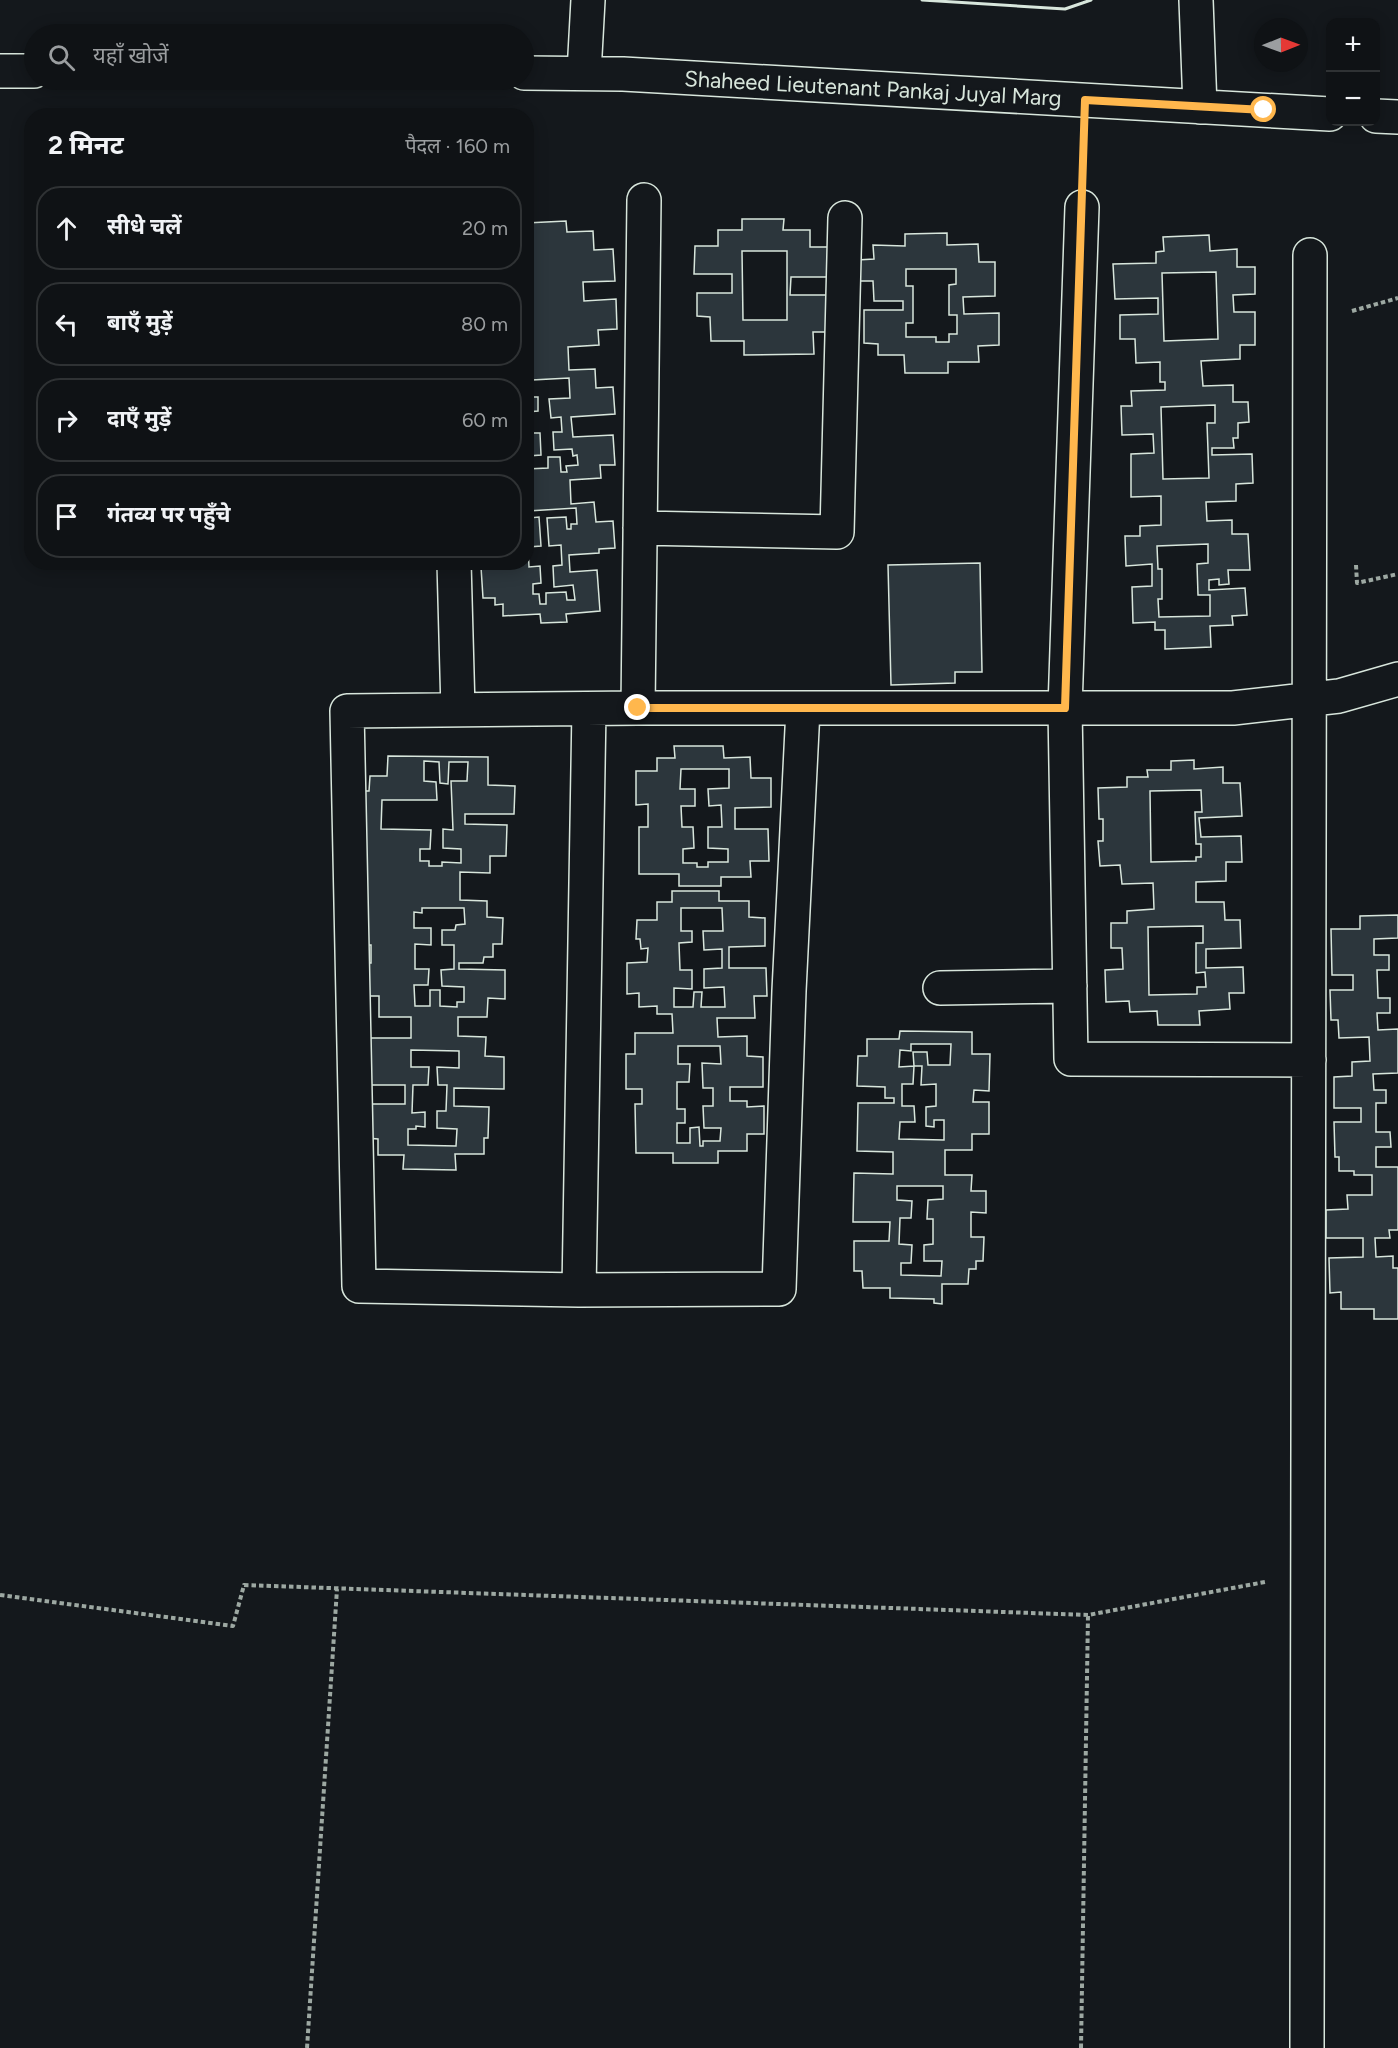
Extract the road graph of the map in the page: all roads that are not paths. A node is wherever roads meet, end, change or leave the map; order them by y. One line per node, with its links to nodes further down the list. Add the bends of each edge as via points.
1 (588, 0): 6 (street)
2 (1196, 0): 7 (street)
3 (0, 71): 4 (street)
4 (24, 71)
5 (534, 73): 6 (street, Shaheed Lieutenant Pankaj Juyal Marg)
6 (585, 73): 7 (street, Shaheed Lieutenant Pankaj Juyal Marg)
7 (1200, 107): 8 (street, Shaheed Lieutenant Pankaj Juyal Marg)
8 (1326, 114)
9 (1380, 116): 10 (street)
10 (1398, 117)
11 (644, 200): 15 (street)
12 (1082, 207): 20 (street)
13 (845, 218): 15 (street, via 837,532)
14 (1310, 255): 18 (street)
15 (640, 528): 19 (street)
16 (454, 570): 23 (street)
17 (1398, 679): 18 (street)
18 (1310, 700): 20 (street, via 1233,708); 26 (street)
19 (638, 708): 21 (street); 22 (street)
20 (1065, 708): 22 (street); 24 (street)
21 (589, 709): 23 (street); 27 (street)
22 (803, 709): 27 (street, via 779,1289)
23 (458, 710): 27 (street, via 347,711 359,1286)
24 (1070, 986): 25 (street); 26 (street, via 1071,1059)
25 (940, 988)
26 (1309, 1060): 28 (street)
27 (579, 1290)
28 (1307, 2048)

